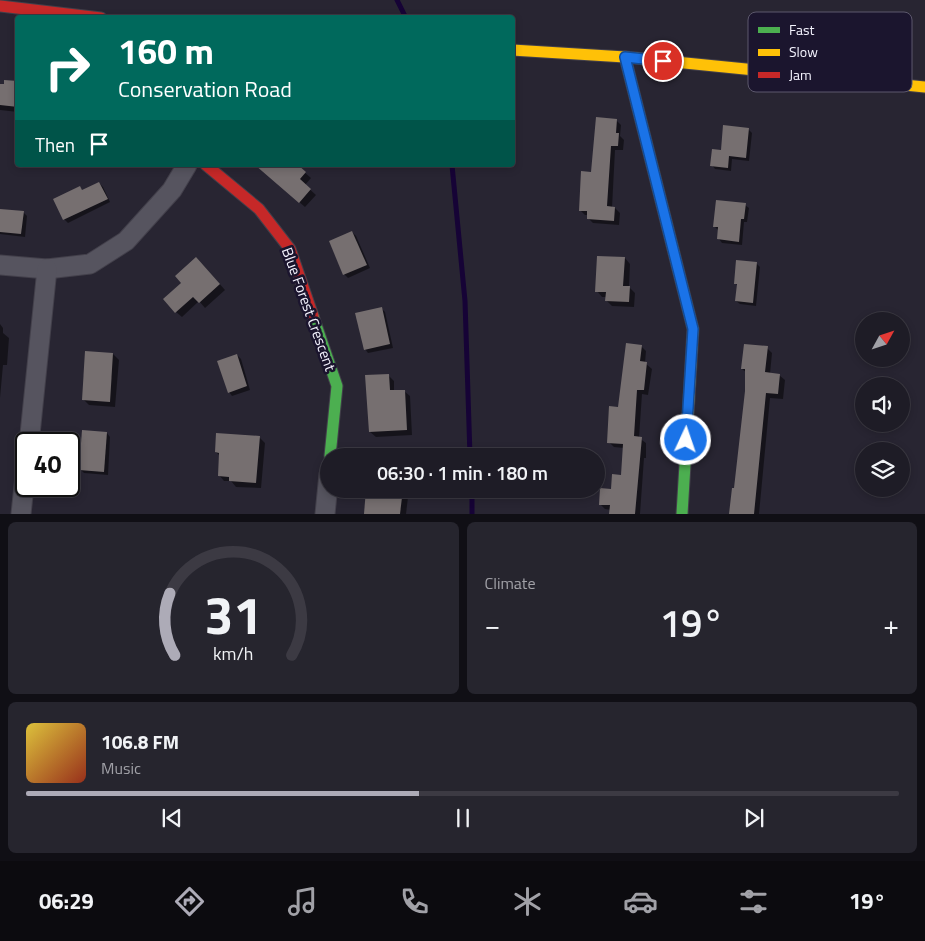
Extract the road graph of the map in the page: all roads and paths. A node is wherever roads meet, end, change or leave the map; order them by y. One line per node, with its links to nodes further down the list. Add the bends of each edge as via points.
1 (0, 6): 2 (street)
2 (76, 15)
3 (515, 50): 4 (street)
4 (625, 57): 5 (street); 18 (street, via 693,329)
5 (748, 69)
6 (912, 86): 7 (street)
7 (925, 87)
8 (186, 167): 11 (street, via 172,190 126,241 90,264)
9 (208, 167): 13 (street, Blue Forest Crescent, via 260,209 290,249 337,386)
10 (0, 265): 11 (street)
11 (46, 269): 12 (street)
12 (30, 432)
13 (331, 448)
14 (23, 497): 16 (street)
15 (327, 498): 17 (street)
16 (22, 514)
17 (325, 514)
18 (682, 514)

